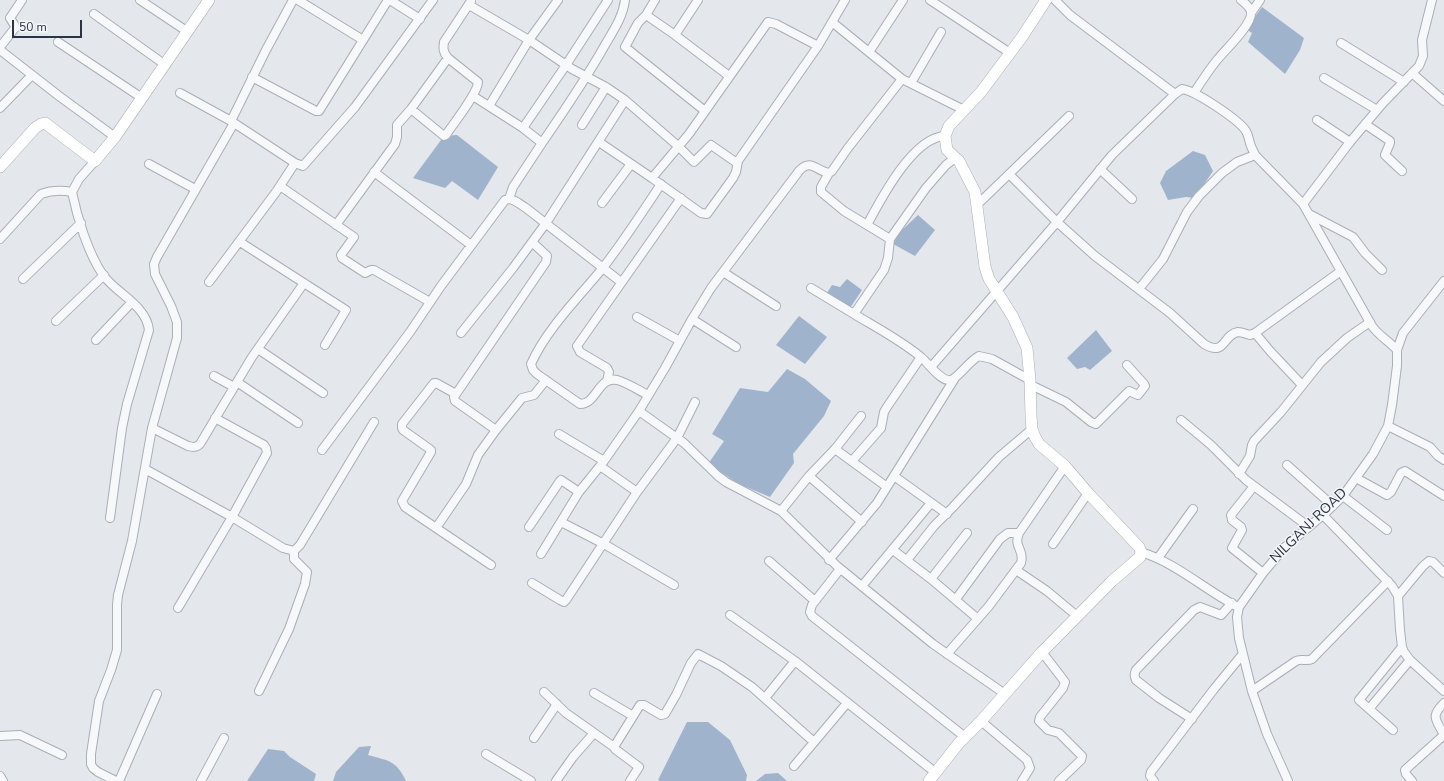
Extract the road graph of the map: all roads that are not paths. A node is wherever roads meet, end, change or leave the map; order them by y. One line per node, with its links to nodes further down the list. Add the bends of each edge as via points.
1 (22, 0): 32 (street, via 10,16 15,28)
2 (140, 0): 27 (street)
3 (209, 0): 27 (street)
4 (293, 0): 46 (street)
5 (298, 0): 30 (street)
6 (389, 0): 25 (street); 30 (street)
7 (433, 0): 25 (street)
8 (558, 0): 31 (street)
9 (608, 0): 41 (street)
10 (624, 0): 44 (street, via 621,15)
11 (656, 0): 24 (street)
12 (698, 0): 29 (street)
13 (845, 0): 26 (street)
14 (903, 0): 37 (street)
15 (930, 0): 38 (street)
16 (1046, 0): 38 (street)
17 (1055, 0): 54 (street, via 1070,15)
18 (1241, 0): 22 (street)
19 (1260, 0): 22 (street)
20 (1432, 0): 42 (street, via 1422,40 1423,56 1419,66)
21 (470, 2): 31 (street); 39 (street, via 444,42 444,53)
22 (1251, 13): 53 (street, via 1240,34 1218,58)
23 (94, 14): 40 (street)
24 (646, 16): 29 (street); 64 (street, via 638,23 624,47)
25 (420, 20): 80 (street, via 350,113 305,165)
26 (832, 22): 35 (street); 37 (street)
27 (188, 32): 40 (street)
28 (941, 32): 50 (street)
29 (675, 35): 45 (street)
30 (364, 40): 46 (street, via 319,111)
31 (529, 40): 41 (street); 59 (street)
32 (2, 41)
33 (58, 42): 56 (street)
34 (1341, 43): 49 (street)
35 (818, 46): 45 (street, via 768,22); 81 (street)
36 (0, 50): 43 (street)
37 (869, 52): 48 (street)
38 (1010, 53): 62 (street)
39 (448, 58): 55 (street, via 478,82); 61 (street)
40 (164, 64): 56 (street)
41 (566, 65): 44 (street); 70 (street)
42 (1412, 73): 49 (street); 58 (street)
43 (32, 74): 60 (street); 72 (street)
44 (587, 76): 51 (street); 75 (street)
45 (729, 76): 64 (street)
46 (252, 78): 67 (street)
47 (1324, 78): 63 (street)
48 (902, 79): 50 (street); 88 (street)
49 (1404, 82): 63 (street)
50 (911, 83): 62 (street)
51 (606, 87): 57 (street); 69 (street)
52 (180, 93): 67 (street)
53 (1194, 93): 54 (street, via 1182,88); 77 (street, via 1238,122 1247,132)
54 (1175, 94): 85 (street)
55 (473, 96): 59 (street); 61 (street, via 446,135 441,134)
56 (142, 98): 72 (street)
57 (625, 100): 73 (street); 76 (street)
58 (1444, 101)
59 (489, 106): 70 (street)
60 (0, 108)
61 (411, 109): 87 (street, via 397,126 396,140)
62 (964, 110): 71 (street, via 949,126)
63 (1377, 110): 68 (street)
64 (705, 111): 76 (street)
65 (1069, 116): 89 (street)
66 (1317, 120): 74 (street)
67 (233, 122): 80 (street); 93 (street)
68 (1365, 124): 74 (street); 86 (street, via 1390,141 1385,155)
69 (582, 125)
70 (523, 128): 75 (street)
71 (945, 136): 78 (street, via 947,150); 106 (street, via 930,140 910,158 888,187)
72 (115, 137): 79 (street)
73 (599, 142): 83 (street); 104 (street)
74 (1350, 142): 99 (street)
75 (542, 143): 96 (street, via 513,187)
76 (678, 146): 81 (street, via 694,162 710,146); 90 (street)
77 (1255, 154): 99 (street); 123 (street, via 1237,162 1222,173 1199,196 1187,212 1163,259)
78 (956, 158): 100 (street, via 975,192); 108 (street, via 946,165 926,188)
79 (95, 161): 84 (street, via 45,123 35,128); 94 (street, via 79,179)
80 (295, 163): 92 (street)
81 (737, 163): 95 (street, via 733,178 707,214 701,213)
82 (149, 164): 93 (street)
83 (631, 164): 90 (street); 98 (street)
84 (0, 167)
85 (1100, 169): 97 (street); 102 (street)
86 (1402, 171)
87 (374, 172): 105 (street); 111 (street)
88 (829, 173): 106 (street, via 821,192 844,211); 115 (street, via 809,165 802,168)
89 (1009, 174): 100 (street); 102 (street)
90 (652, 178): 91 (street)
91 (661, 184): 95 (street); 112 (street)
92 (280, 186): 105 (street); 109 (street)
93 (195, 189): 162 (street, via 154,264 155,274 177,322 177,330 175,346)
94 (72, 192): 103 (street); 107 (street, via 56,190 41,194)
95 (681, 198): 120 (street)
96 (509, 199): 104 (street); 111 (street, via 502,204)
97 (1132, 199)
98 (602, 204)
99 (1303, 204): 101 (street)
100 (977, 205): 124 (street, via 985,267)
101 (1309, 214): 113 (street, via 1353,237); 114 (street)
102 (1057, 222): 123 (street); 124 (street)
103 (81, 223): 116 (street, via 92,256); 117 (street)
104 (546, 223): 110 (street); 112 (street)
105 (336, 225): 126 (street, via 354,237 341,255 342,258 365,273 374,270)
106 (867, 225): 108 (street)
107 (0, 239)
108 (890, 239): 128 (street, via 884,270)
109 (240, 242): 119 (street); 121 (street)
110 (532, 242): 133 (street); 152 (street, via 547,256 546,262)
111 (472, 246): 126 (street)
112 (603, 268): 120 (street); 146 (street, via 566,312 535,356 531,364 533,370)
113 (1382, 270)
114 (1341, 271): 132 (street); 134 (street)
115 (723, 272): 127 (street); 130 (street)
116 (104, 275): 125 (street, via 115,289); 131 (street)
117 (23, 279)
118 (1444, 281): 140 (street, NILGANJ ROAD, via 1403,333)
119 (209, 282)
120 (621, 282): 147 (street, via 577,346 580,352 607,368 610,372)
121 (304, 283): 137 (street, via 346,310); 139 (street)
122 (811, 288): 128 (street)
123 (1138, 289): 134 (street, via 1210,348 1222,346 1236,333)
124 (996, 292): 143 (street); 148 (street, via 1013,318 1027,348)
125 (132, 302): 135 (street); 193 (street, via 147,319 149,330 122,428)
126 (430, 302): 168 (street)
127 (776, 306)
128 (854, 314): 141 (street)
129 (637, 317): 136 (street)
130 (692, 319): 136 (street); 138 (street)
131 (56, 320)
132 (1370, 322): 140 (street, via 1379,335); 150 (street, via 1347,338 1321,362)
133 (461, 333)
134 (1255, 333): 150 (street)
135 (96, 340)
136 (680, 341): 153 (street)
137 (325, 345)
138 (736, 347)
139 (258, 349): 149 (street); 151 (street)
140 (1397, 350): 161 (street, NILGANJ ROAD)
141 (921, 357): 143 (street); 170 (street, via 884,412 881,428)
142 (1127, 365): 148 (street, via 1145,386 1138,395 1128,391 1096,424 1066,402)
143 (931, 367): 145 (street, via 946,380)
144 (214, 376): 149 (street)
145 (955, 378): 148 (street, via 972,359 979,356 992,359); 177 (street)
146 (546, 380): 147 (street, via 580,404 589,401); 164 (street, via 534,395 522,398)
147 (607, 381): 153 (street, via 618,380)
148 (1030, 382): 163 (street)
149 (235, 385): 157 (street); 160 (street)
150 (1302, 385): 175 (street, via 1274,421 1254,441 1250,456)
151 (323, 393)
152 (456, 394): 164 (street, via 455,401); 198 (street, via 434,383 402,424 403,430 431,450 402,501 405,507)
153 (648, 395): 155 (street)
154 (695, 402): 166 (street)
155 (639, 411): 166 (street); 171 (street)
156 (861, 416): 167 (street)
157 (215, 418): 162 (street, via 197,447 188,446); 192 (street, via 264,446 267,453)
158 (1181, 420): 175 (street, via 1211,445)
159 (374, 422): 205 (street)
160 (298, 423)
161 (1388, 426): 169 (street, via 1430,447); 178 (street, NILGANJ ROAD)
162 (152, 428): 174 (street)
163 (1032, 429): 173 (street, via 1040,444); 190 (street, via 999,457)
164 (496, 430): 198 (street, via 478,455 466,484)
165 (559, 434): 171 (street)
166 (677, 438): 182 (street); 189 (street, via 726,482)
167 (835, 449): 170 (street); 176 (street)
168 (322, 450)
169 (1444, 460)
170 (852, 461): 180 (street)
171 (602, 464): 181 (street); 182 (street)
172 (1287, 465): 187 (street)
173 (1065, 466): 183 (street); 201 (street)
174 (145, 469): 192 (street); 266 (street, via 132,541 118,595 117,650 98,705 90,754 93,768)
175 (1239, 474): 179 (street)
176 (809, 476): 189 (street); 195 (street)
177 (894, 476): 180 (street); 186 (street)
178 (1356, 478): 184 (street, NILGANJ ROAD); 185 (street, via 1387,495 1405,471)
179 (1254, 486): 196 (street); 215 (street, via 1231,515 1232,520 1242,530 1232,548)
180 (886, 487): 195 (street)
181 (579, 492): 194 (street); 197 (street, via 561,480)
182 (637, 492): 202 (street)
183 (1088, 493): 203 (street); 206 (street)
184 (1343, 496): 187 (street, NILGANJ ROAD); 199 (street)
185 (1444, 496)
186 (931, 503): 190 (street); 204 (street)
187 (1333, 506): 191 (street, NILGANJ ROAD)
188 (1193, 509): 208 (street)
189 (781, 511): 209 (street)
190 (947, 514): 210 (street)
191 (1323, 515): 196 (street, NILGANJ ROAD); 218 (street)
192 (232, 517): 205 (street, via 283,548); 226 (street)
193 (110, 518)
194 (561, 522): 202 (street); 207 (street)
195 (862, 522): 209 (street)
196 (1309, 526): 215 (street, NILGANJ ROAD, via 1285,547)
197 (529, 527)
198 (436, 528): 212 (street)
199 (1387, 530)
200 (967, 533): 217 (street)
201 (1019, 533): 214 (street, via 1016,541 1023,556); 223 (street, via 1008,533 1000,539)
202 (604, 544): 219 (street, via 564,602); 220 (street)
203 (1054, 544)
204 (893, 550): 210 (street); 221 (street)
205 (294, 551): 236 (street, via 294,559 307,572 305,584 289,629)
206 (1141, 552): 208 (street); 228 (street, via 1140,557)
207 (541, 554)
208 (1158, 558): 225 (street)
209 (829, 560): 213 (street)
210 (907, 560): 217 (street)
211 (769, 561): 224 (street)
212 (491, 565)
213 (840, 569): 221 (street); 224 (street)
214 (1016, 570): 228 (street, via 1048,591); 229 (street)
215 (1263, 573): 225 (street, NILGANJ ROAD)
216 (1444, 573): 222 (street, via 1429,561)
217 (931, 579): 223 (street)
218 (1388, 581): 222 (street); 237 (street, via 1312,660 1296,661)
219 (532, 583)
220 (674, 585)
221 (862, 586): 232 (street)
222 (1398, 596): 230 (street)
223 (956, 599): 229 (street)
224 (815, 600): 255 (street, via 810,609 812,616)
225 (1235, 605): 233 (street); 249 (street, via 1221,615 1200,607 1196,608 1134,673 1136,680 1152,693)
226 (178, 608)
227 (730, 615): 235 (street)
228 (1077, 616): 231 (street)
229 (978, 619): 232 (street)
230 (1402, 647): 234 (street); 247 (street, via 1359,698)
231 (1042, 652): 242 (street); 272 (street, via 1065,682 1039,721 1048,730 1059,733 1082,756)
232 (947, 654): 242 (street)
233 (1242, 655): 237 (street); 249 (street)
234 (1410, 660): 238 (street); 247 (street)
235 (795, 661): 243 (street); 244 (street)
236 (259, 691)
237 (1252, 691): 274 (street, via 1267,734)
238 (1444, 691)
239 (544, 692): 246 (street)
240 (594, 693): 248 (street)
241 (156, 694): 266 (street)
242 (1005, 694): 250 (street)
243 (766, 698): 248 (street, via 721,666 698,654 665,714 661,715 642,704); 258 (street)
244 (847, 702): 258 (street); 264 (street)
245 (1444, 703): 253 (street, via 1435,716)
246 (557, 704): 252 (street); 257 (street)
247 (1369, 709): 251 (street)
248 (632, 716): 259 (street)
249 (1192, 719): 273 (street, via 1151,772 1150,776)
250 (981, 721): 255 (street); 271 (street, via 1027,760 1030,768)
251 (1393, 730)
252 (594, 733): 259 (street); 269 (street)
253 (1444, 735): 275 (street, via 1405,770)
254 (0, 736): 261 (street, via 20,735)
255 (965, 736): 264 (street)
256 (224, 738): 267 (street)
257 (534, 738)
258 (814, 742): 262 (street)
259 (614, 747): 270 (street, via 639,767)
260 (486, 754): 268 (street)
261 (62, 755)
262 (794, 766)
263 (0, 776): 265 (street)
264 (933, 777)
265 (3, 781)
266 (118, 781)
267 (201, 781)
268 (531, 781)
269 (556, 781)
270 (630, 781)
271 (1022, 781)
272 (1059, 781)
273 (1154, 781)
274 (1288, 781)
275 (1412, 781)

